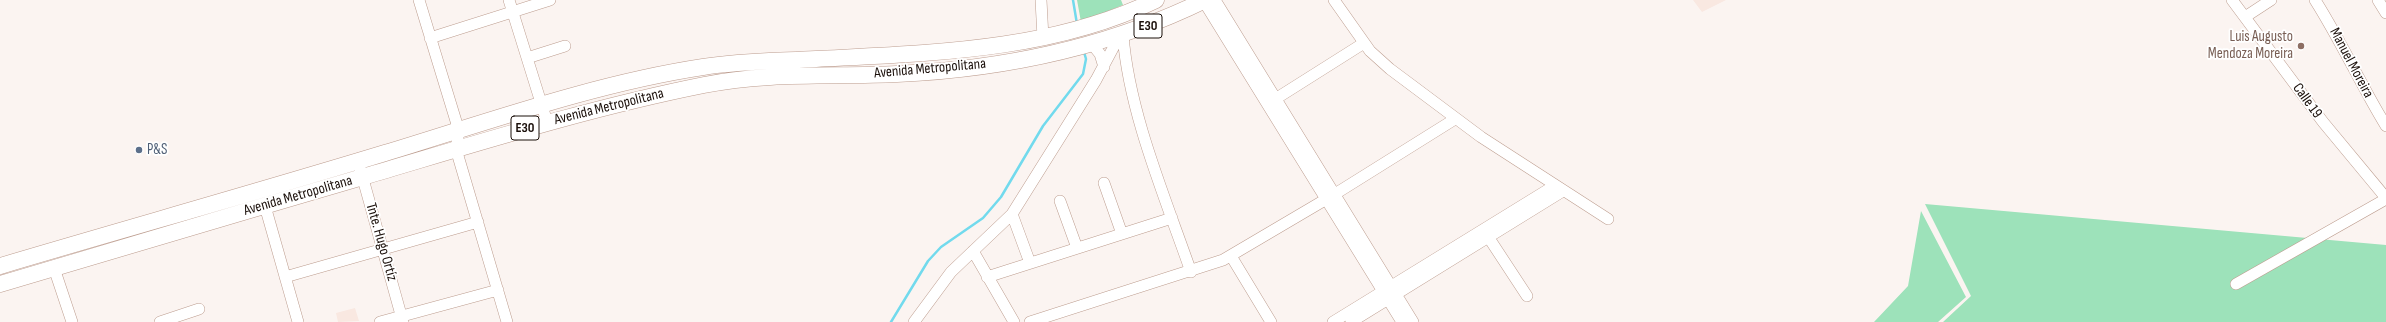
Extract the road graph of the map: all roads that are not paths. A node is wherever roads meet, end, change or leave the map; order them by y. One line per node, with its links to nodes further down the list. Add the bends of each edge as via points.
1 (419, 0): 17 (street)
2 (509, 0): 13 (street)
3 (550, 0): 13 (street)
4 (1041, 0): 18 (street)
5 (1156, 0): 12 (highway, E30)
6 (1207, 0): 16 (highway, Avenida Metropolitana / E30); 26 (street)
7 (1334, 0): 19 (street)
8 (2232, 0): 15 (street, Calle 19)
9 (2271, 0): 15 (street)
10 (2315, 0): 30 (street, Manuel Moreira, via 2339,37 2363,89)
11 (2378, 0): 14 (street)
12 (1134, 4): 18 (highway, E30, via 1084,27)
13 (512, 12): 17 (street); 22 (street)
14 (2386, 13)
15 (2246, 17): 38 (street, Calle 19, via 2323,122)
16 (1121, 35): 20 (highway, Avenida Metropolitana / E30); 24 (street); 42 (street, via 1135,105)
17 (430, 38): 31 (street)
18 (1043, 38): 23 (highway, E30, via 1008,45 916,54)
19 (1364, 43): 26 (street); 28 (street, via 1384,64)
20 (1090, 44): 24 (street, via 1100,54); 25 (highway, Avenida Metropolitana / E30, via 1066,51 948,69 898,74)
21 (566, 46): 22 (street)
22 (527, 58): 27 (street)
23 (805, 59): 25 (highway); 27 (highway, E30, via 704,67 654,76)
24 (1104, 67): 41 (street)
25 (806, 76): 29 (highway, Avenida Metropolitana / E30, via 709,84)
26 (1271, 102): 37 (street)
27 (542, 106): 29 (street); 31 (highway, E30)
28 (1456, 119): 36 (street); 37 (street)
29 (547, 122): 32 (highway, Avenida Metropolitana / E30)
30 (2386, 126)
31 (459, 131): 32 (street); 33 (highway, E30)
32 (456, 149): 34 (highway, Avenida Metropolitana / E30); 44 (street)
33 (358, 162): 34 (street, Tnte. Hugo Ortíz); 52 (highway, E30)
34 (362, 177): 40 (highway, Avenida Metropolitana / E30); 48 (street, Tnte. Hugo Ortíz)
35 (1104, 183): 46 (street)
36 (1559, 188): 43 (street); 45 (street)
37 (1330, 197): 50 (street); 60 (street)
38 (2386, 198): 58 (street)
39 (1060, 201): 47 (street)
40 (264, 206): 53 (highway, Avenida Metropolitana / E30); 55 (street)
41 (1012, 214): 49 (street); 51 (street)
42 (1172, 218): 46 (street); 54 (street)
43 (1608, 219)
44 (478, 222): 48 (street); 59 (street)
45 (1486, 233): 60 (street); 61 (street)
46 (1122, 234): 47 (street)
47 (1077, 248): 51 (street)
48 (383, 249): 55 (street); 63 (street, Tnte. Hugo Ortíz)
49 (973, 251): 56 (street); 69 (street, via 942,283)
50 (1231, 256): 54 (street); 72 (street)
51 (1030, 263): 56 (street)
52 (0, 266)
53 (54, 268): 57 (highway, Avenida Metropolitana / E30); 64 (street)
54 (1191, 272): 71 (street)
55 (285, 277): 66 (street)
56 (988, 277): 70 (street)
57 (0, 284)
58 (2236, 284)
59 (498, 290): 63 (street); 68 (street)
60 (1390, 293): 73 (street); 74 (street); 75 (street); 76 (street)
61 (1527, 296)
62 (199, 309): 65 (street)
63 (403, 319): 67 (street)
64 (72, 322)
65 (160, 322)
66 (298, 322)
67 (380, 322)
68 (507, 322)
69 (914, 322)
70 (1014, 322)
71 (1030, 322)
72 (1271, 322)
73 (1333, 322)
74 (1351, 322)
75 (1402, 322)
76 (1413, 322)

